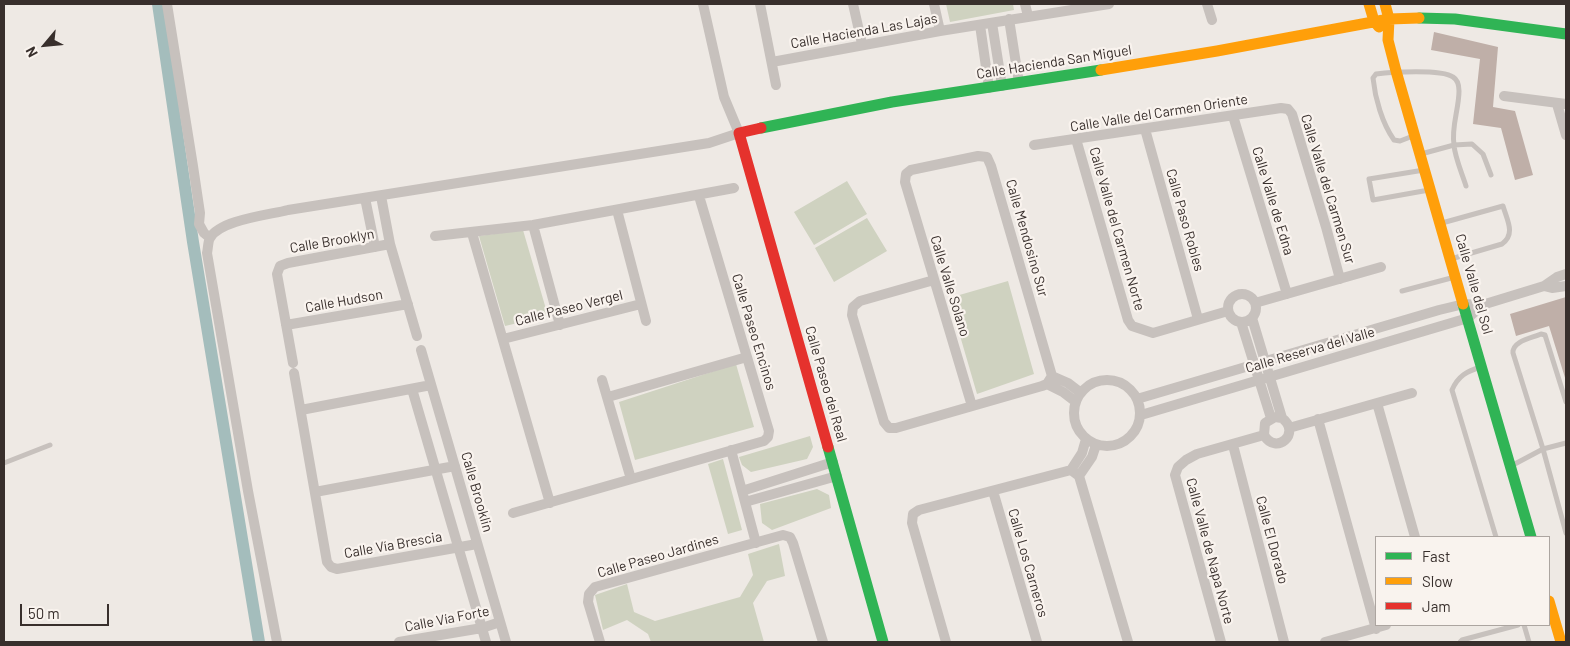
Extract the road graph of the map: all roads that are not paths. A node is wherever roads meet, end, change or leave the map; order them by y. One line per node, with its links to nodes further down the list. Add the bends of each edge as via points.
1 (167, 4): 54 (street, via 200,213 199,224)
2 (703, 4): 33 (street, via 724,97)
3 (760, 4): 22 (street)
4 (853, 4): 21 (street)
5 (934, 4): 18 (street)
6 (1025, 4): 11 (street)
7 (1109, 4): 11 (street, Calle Hacienda Las Lajas)
8 (1207, 4): 14 (street)
9 (1369, 4): 15 (street, Calle Valle del Sol)
10 (1385, 4): 13 (street, Calle Valle del Sol)
11 (1028, 16): 12 (street, Calle Hacienda Las Lajas)
12 (1009, 19): 16 (street, Calle Hacienda Las Lajas); 24 (street)
13 (1389, 19): 15 (street, Calle Hacienda San Miguel); 19 (street, Calle Hacienda San Miguel, via 1413,16 1458,19); 20 (street, Calle Valle del Sol)
14 (1212, 20)
15 (1374, 21): 20 (street, Calle Valle del Sol); 24 (street, Calle Hacienda San Miguel, via 1217,51)
16 (992, 23): 17 (street, Calle Hacienda Las Lajas); 26 (street)
17 (980, 25): 18 (street, Calle Hacienda Las Lajas); 27 (street)
18 (940, 31): 21 (street, Calle Hacienda Las Lajas)
19 (1566, 34)
20 (1388, 40): 23 (street, Calle Valle del Sol)
21 (862, 44): 22 (street, Calle Hacienda Las Lajas)
22 (772, 62): 25 (street)
23 (1396, 72): 34 (street, Calle Valle del Sol); 34 (lane, via 1376,74 1373,78 1375,91 1394,140); 38 (lane, via 1449,74 1455,78 1459,91)
24 (1019, 83): 26 (street, Calle Hacienda San Miguel)
25 (776, 85)
26 (1002, 86): 27 (street, Calle Hacienda San Miguel)
27 (989, 88): 33 (street, Calle Hacienda San Miguel, via 892,102)
28 (1504, 96): 29 (street)
29 (1562, 104): 35 (street)
30 (1288, 109): 31 (street, Calle Valle del Carmen Oriente); 61 (street, Calle Valle del Carmen Sur)
31 (1233, 116): 32 (street, Calle Valle del Carmen Oriente); 66 (street, Calle Valle de Edna)
32 (1145, 129): 36 (street, Calle Valle del Carmen Oriente); 75 (street, Calle Paso Robles)
33 (739, 133): 46 (street, via 709,143); 114 (street, Calle Paseo del Real)
34 (1415, 135): 39 (street, Calle Valle del Sol)
35 (1566, 135)
36 (1076, 139): 37 (street, Calle Valle del Carmen Oriente); 75 (street, Calle Valle del Carmen Norte, via 1132,326 1153,333)
37 (1034, 145)
38 (1454, 145): 39 (lane); 42 (lane, via 1472,144 1478,148); 43 (lane)
39 (1420, 155): 40 (street, Calle Valle del Sol)
40 (1425, 170): 45 (street, Calle Valle del Sol); 45 (lane, via 1369,179 1373,200)
41 (906, 174): 62 (street, Calle Valle Solano, via 905,182); 90 (street, Calle Mendosino Sur, via 911,170 978,156 987,157)
42 (1491, 175)
43 (1466, 186)
44 (734, 188): 47 (street)
45 (1431, 190): 50 (street, Calle Valle del Sol)
46 (381, 196): 48 (street); 55 (street)
47 (699, 196): 49 (street); 83 (street, Calle Paseo Encinos)
48 (366, 198): 54 (street, via 233,222); 56 (street)
49 (617, 210): 51 (street); 69 (street, Calle Paseo Vergel)
50 (1440, 223): 57 (street, Calle Valle del Sol); 57 (lane, via 1503,206 1510,228 1508,240 1502,244)
51 (533, 225): 52 (street); 79 (street)
52 (472, 233): 53 (street); 81 (street)
53 (435, 236)
54 (210, 238): 144 (street, via 207,253)
55 (390, 244): 56 (street, Calle Brooklyn); 68 (street)
56 (375, 247): 78 (street, Calle Brooklyn, via 280,266 277,274)
57 (1451, 259): 60 (street, Calle Valle del Sol)
58 (1380, 267): 61 (street)
59 (1566, 274): 63 (street, Calle Reserva del Valle)
60 (1456, 277): 65 (lane); 70 (street, Calle Valle del Sol)
61 (1340, 278): 66 (street)
62 (934, 280): 99 (street, Calle Valle Solano); 99 (street, via 860,301 853,307 852,315 884,422 889,428 896,428)
63 (1544, 286): 64 (street, Calle Reserva del Valle); 71 (street, Calle Reserva del Valle)
64 (1566, 286)
65 (1402, 291)
66 (1286, 294): 67 (street)
67 (1255, 303): 72 (street, via 1250,296 1236,295 1229,302); 73 (street, via 1256,312)
68 (408, 304): 78 (street, Calle Hudson); 80 (street)
69 (641, 304): 76 (street, Calle Paseo Vergel); 79 (street, Calle Paseo Vergel)
70 (1464, 304): 71 (street, Calle Reserva del Valle); 74 (street, Calle Valle del Sol); 84 (street, Calle Reserva del Valle)
71 (1482, 305): 74 (street, Calle Reserva del Valle)
72 (1228, 311): 75 (street); 77 (street, via 1233,319)
73 (1252, 318): 77 (street); 84 (street)
74 (1468, 318): 86 (street, Calle Valle del Sol); 87 (street, Calle Reserva del Valle)
75 (1198, 319)
76 (646, 321)
77 (1241, 322): 85 (street)
78 (286, 325): 100 (street, Calle Vía Brescia)
79 (560, 325): 81 (street, Calle Paseo Vergel)
80 (417, 336)
81 (503, 340): 125 (street)
82 (421, 350): 91 (street, Calle Brooklin)
83 (746, 357): 94 (street); 113 (street, Calle Paseo Encinos, via 769,431 764,441)
84 (1265, 362): 85 (street, Calle Reserva del Valle); 87 (street)
85 (1254, 364): 88 (street); 96 (street, Calle Reserva del Valle)
86 (1482, 366): 117 (street, Calle Valle del Sol); 130 (lane, via 1466,372 1455,382 1452,390)
87 (1270, 376): 88 (street, Calle Reserva del Valle); 103 (street)
88 (1258, 379): 101 (street, Calle Reserva del Valle); 102 (street)
89 (602, 380): 94 (street)
90 (1050, 380): 95 (street, via 1068,383); 99 (street)
91 (431, 385): 92 (street); 116 (street, Calle Brooklin)
92 (412, 389): 100 (street); 118 (street)
93 (1412, 393): 98 (street)
94 (608, 397): 121 (street)
95 (1078, 398): 96 (street, via 1088,385 1108,380 1127,386); 107 (street, via 1075,422)
96 (1138, 399): 101 (street)
97 (1566, 402): 112 (lane, via 1545,335 1513,346)
98 (1377, 403): 104 (street); 129 (street)
99 (972, 406)
100 (301, 410): 124 (street, Calle Vía Brescia)
101 (1141, 415): 110 (street, via 1134,434 1126,441 1116,446)
102 (1271, 418): 103 (street); 106 (street, via 1265,423)
103 (1282, 418): 105 (street)
104 (1318, 419): 105 (street); 137 (street)
105 (1289, 428): 106 (street, via 1286,440 1278,444 1269,442)
106 (1264, 435): 111 (street)
107 (1086, 439): 110 (street); 119 (street)
108 (1566, 443): 112 (lane)
109 (50, 445): 115 (lane)
110 (1096, 445): 119 (street, via 1092,457)
111 (1233, 445): 154 (street, Calle Valle de Napa Norte, via 1197,454 1178,467 1175,475); 155 (street, Calle El Dorado)
112 (1543, 449): 117 (lane); 128 (lane)
113 (731, 450): 121 (street, Calle Paseo Encinos); 122 (street)
114 (833, 462): 120 (street, Calle Paseo del Real); 122 (street)
115 (4, 463)
116 (455, 466): 118 (street); 133 (street, Calle Brooklin)
117 (1511, 466): 131 (street, Calle Valle del Sol)
118 (436, 471): 124 (street); 134 (street)
119 (1075, 473): 123 (street); 153 (street)
120 (836, 476): 126 (street); 150 (street, Calle Paseo del Real)
121 (631, 479): 125 (street, Calle Paseo Encinos)
122 (742, 491): 126 (street)
123 (993, 491): 151 (street, via 913,514 912,523); 152 (street, Calle Los Carneros)
124 (315, 492): 134 (street, Calle Vía Brescia, via 327,562 331,567 337,569)
125 (550, 502): 127 (street, Calle Paseo Encinos)
126 (745, 502): 132 (street)
127 (513, 512)
128 (1566, 533)
129 (1416, 536)
130 (1496, 536)
131 (1531, 536)
132 (756, 543): 148 (street, Calle Paseo Jardines, via 595,587 588,602); 149 (street, Calle Paseo Jardines, via 783,535 790,537)
133 (477, 544): 134 (street, Calle Vía Brescia); 136 (street, Calle Brooklin)
134 (458, 547): 142 (street)
135 (1550, 613): 159 (street)
136 (500, 622): 142 (street, Calle Vía Forte); 147 (street, Calle Brooklin)
137 (1375, 625)
138 (1375, 626): 143 (street)
139 (1384, 626): 143 (street)
140 (1514, 626): 157 (lane)
141 (1524, 626): 158 (lane)
142 (482, 628): 145 (street, Calle Vía Forte); 146 (street)
143 (1376, 629): 156 (street)
144 (277, 642)
145 (400, 642)
146 (486, 642)
147 (506, 642)
148 (600, 642)
149 (823, 642)
150 (883, 642)
151 (946, 642)
152 (1037, 642)
153 (1128, 642)
154 (1221, 642)
155 (1284, 642)
156 (1325, 642)
157 (1460, 642)
158 (1528, 642)
159 (1560, 642)

